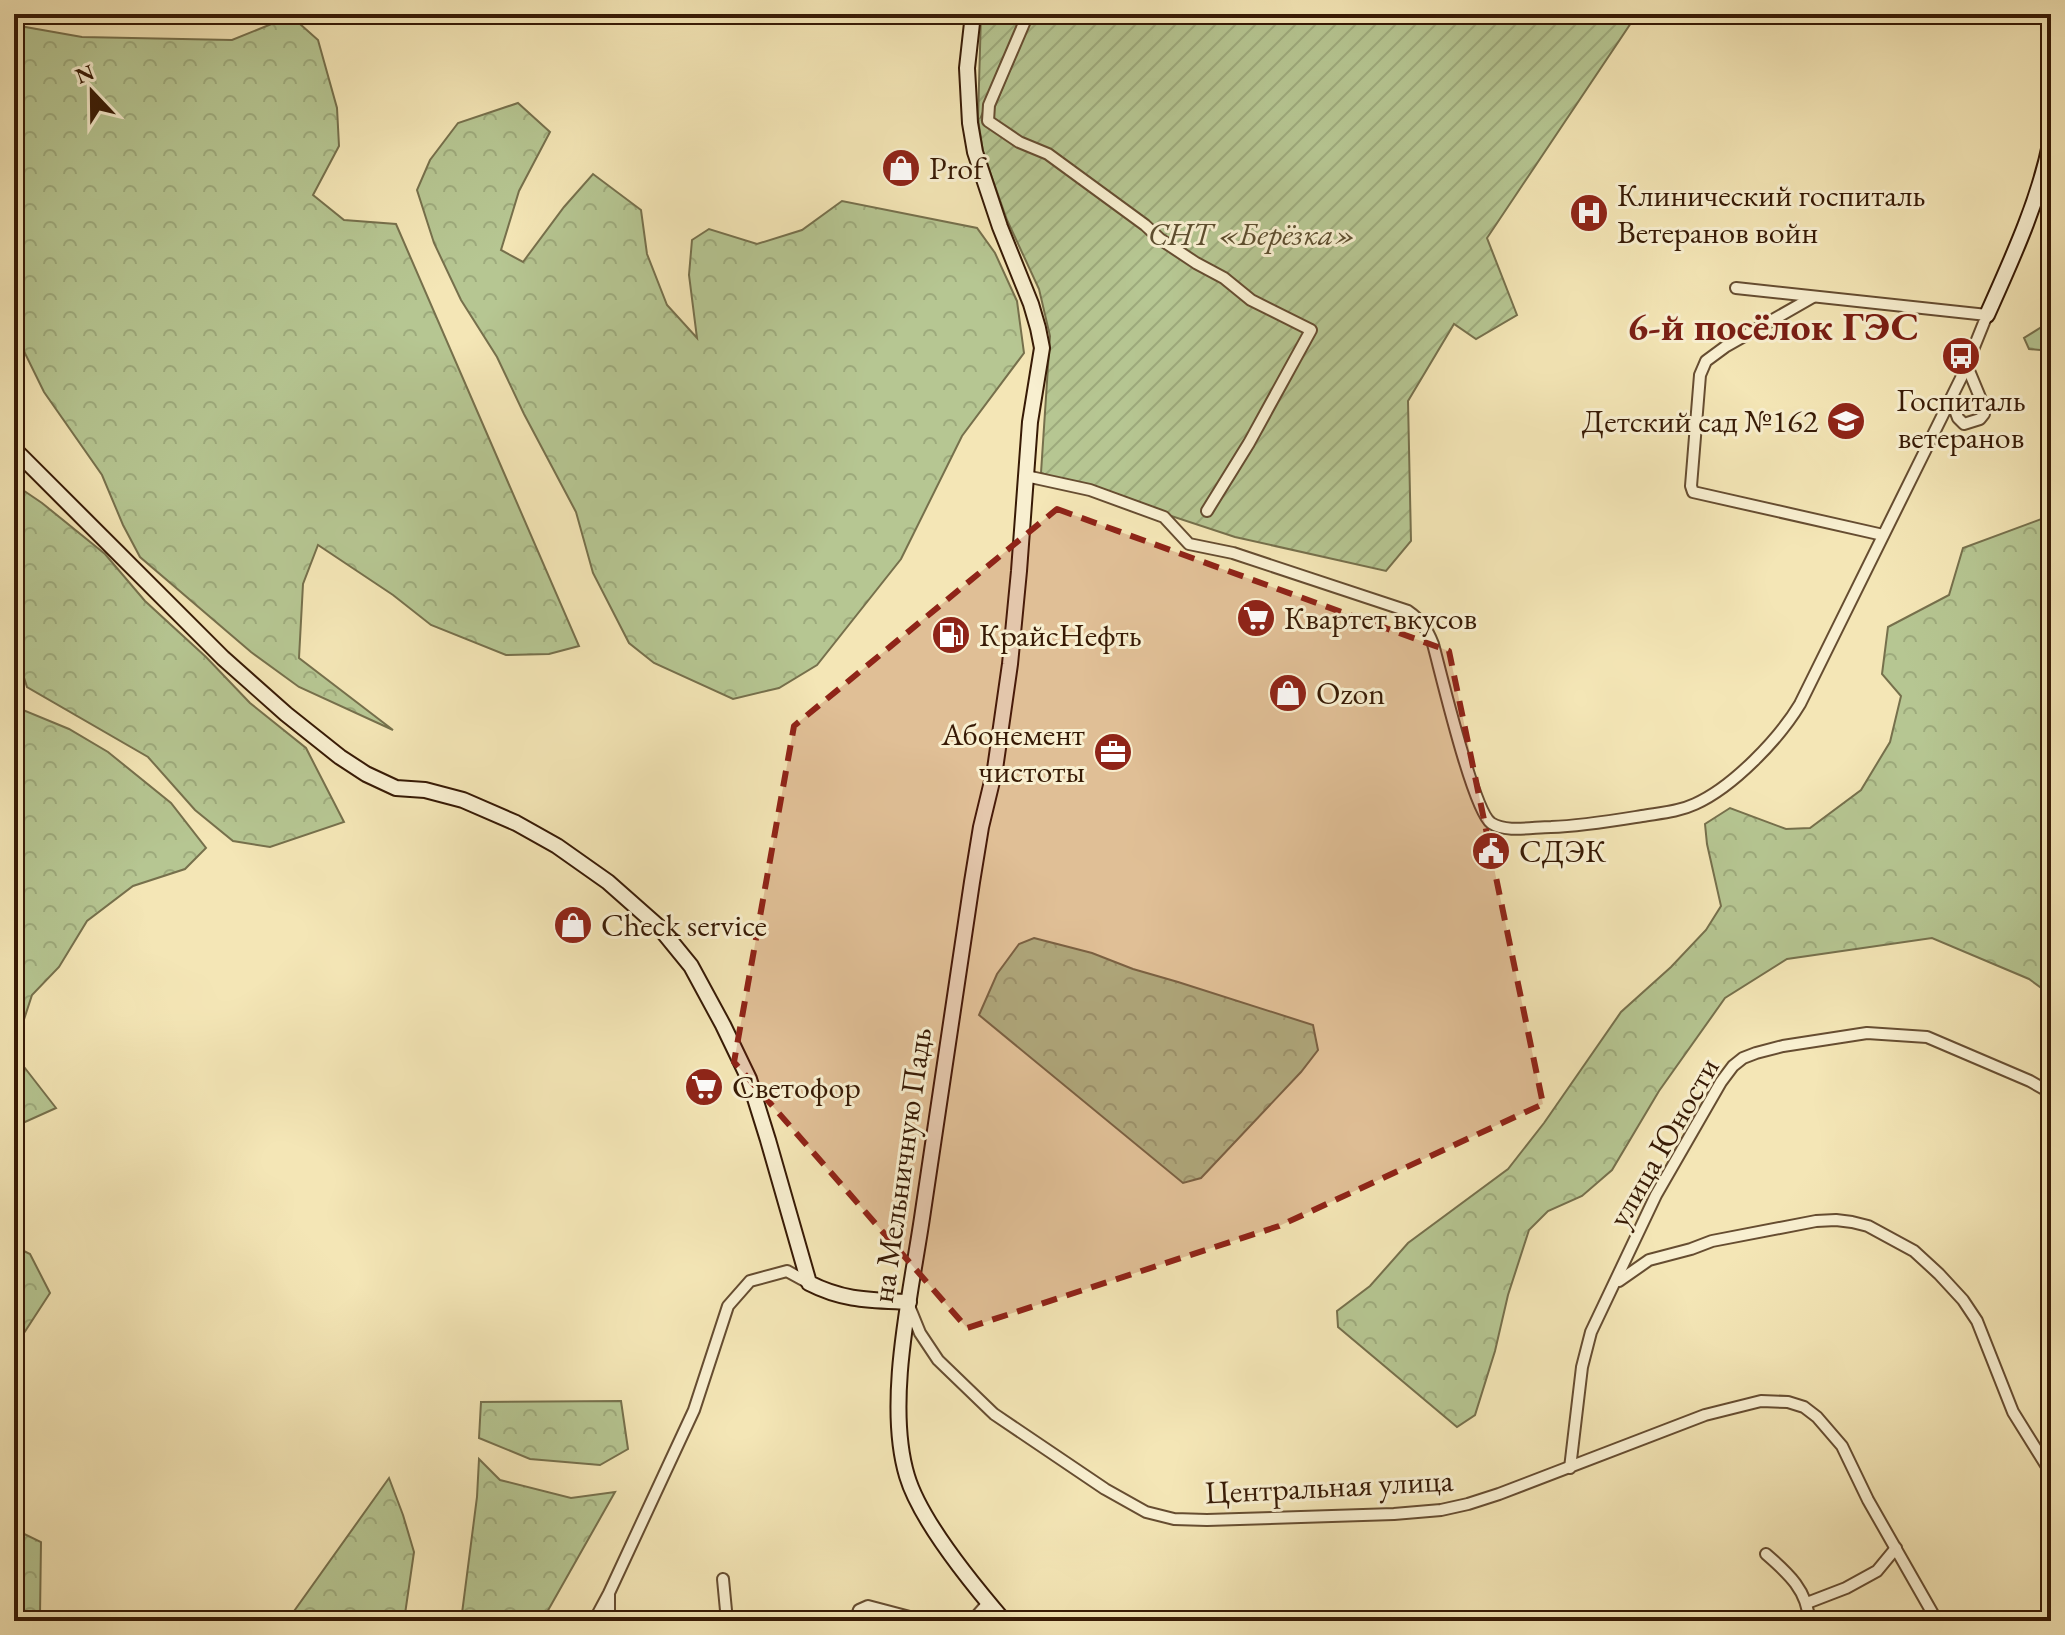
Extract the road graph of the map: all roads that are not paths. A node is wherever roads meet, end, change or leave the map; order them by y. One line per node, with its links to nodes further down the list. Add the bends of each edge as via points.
1 (973, 14): 10 (street, на Мельничную Падь, via 967,68 975,152 1042,348)
2 (1028, 14): 11 (street, via 989,105 988,121 1048,154 1251,300 1311,330)
3 (2051, 140): 6 (street, via 2016,249)
4 (1736, 288): 5 (street)
5 (1815, 296): 6 (street); 12 (street, via 1706,361 1700,375 1691,486 1693,492)
6 (1987, 315): 7 (street)
7 (1967, 366): 8 (street); 8 (street, via 1984,414 1964,424)
8 (1951, 399): 12 (street)
9 (14, 449): 14 (street, via 223,658 340,757 396,788 463,800 516,823 608,882 660,928 691,966 749,1079)
10 (1026, 476): 12 (street, via 1090,490 1164,517 1186,543 1233,553 1408,611 1420,620 1433,644 1483,815 1492,824 1509,828 1585,825 1681,810 1729,781 1770,745 1793,715); 16 (street, на Мельничную Падь, via 995,769 972,882)
11 (1207, 511)
12 (1883, 535)
13 (2051, 1093): 15 (street, улица Юности, via 1927,1037 1867,1033 1743,1058 1721,1082 1678,1155)
14 (809, 1283): 16 (street, via 856,1300); 22 (street, via 787,1271 750,1281 728,1306 694,1410)
15 (1615, 1284): 17 (street, улица Юности, via 1591,1332 1582,1367); 18 (street, via 1649,1260 1712,1241 1816,1221 1868,1226 1914,1251 1963,1300 1977,1321 2013,1412)
16 (909, 1304): 17 (street, Центральная улица, via 938,1360 994,1414 1120,1499 1174,1519 1441,1510); 23 (street, на Мельничную Падь, via 898,1422 906,1475 928,1520)
17 (1570, 1468): 19 (street, Центральная улица, via 1705,1415 1761,1401 1788,1402 1817,1417 1842,1446)
18 (2051, 1473)
19 (1896, 1548): 24 (street, via 1877,1571); 33 (street, Центральная улица)
20 (1766, 1554): 24 (street, via 1794,1580)
21 (723, 1579): 27 (street)
22 (609, 1593): 25 (street); 26 (street)
23 (988, 1603): 30 (street); 31 (street, на Мельничную Падь)
24 (1807, 1603): 32 (street)
25 (594, 1621)
26 (609, 1621)
27 (727, 1621)
28 (855, 1621): 29 (street, via 859,1610 868,1606)
29 (925, 1621)
30 (972, 1621)
31 (1004, 1621)
32 (1809, 1621)
33 (1937, 1621)

